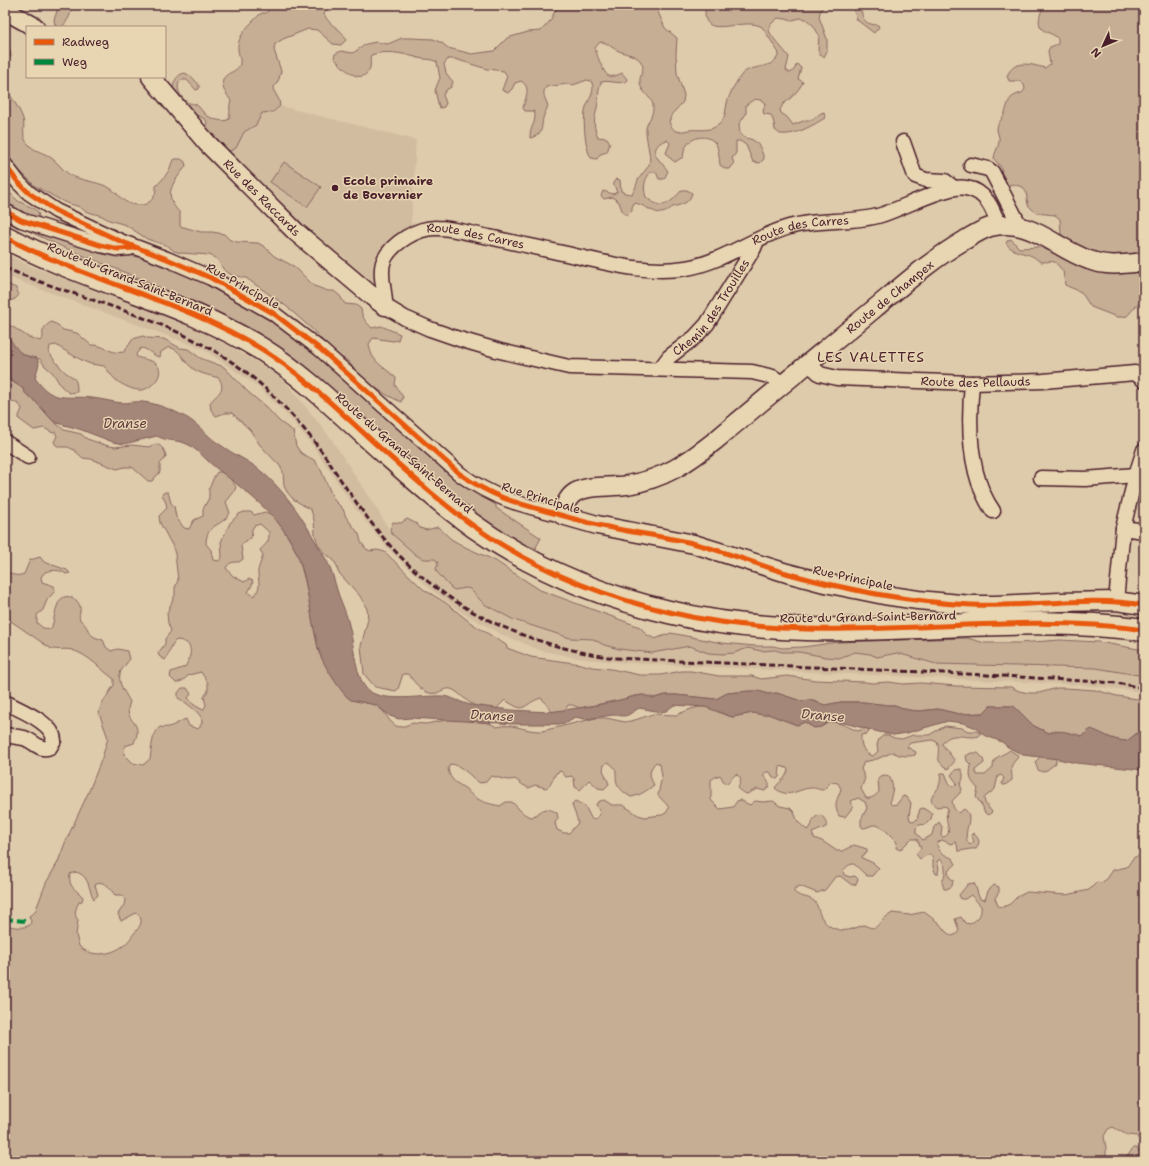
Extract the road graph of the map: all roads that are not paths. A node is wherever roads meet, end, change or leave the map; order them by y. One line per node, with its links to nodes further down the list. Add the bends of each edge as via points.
1 (5, 9): 2 (street)
2 (33, 26)
3 (152, 78): 15 (street, Rue des Raccards, via 207,143 296,232)
4 (903, 142): 7 (street, via 915,176 926,180 945,181)
5 (5, 165): 13 (street, Rue Principale, via 18,182 41,202)
6 (971, 165): 10 (street, via 992,172)
7 (954, 188): 9 (street, Route des Carres, via 965,187 980,194 990,204); 12 (street, Route des Carres, via 880,215 790,226)
8 (5, 210): 13 (street, via 21,220 100,245 118,249)
9 (999, 226): 10 (street, Route de Champex); 16 (street, Route de Champex, via 984,229 945,253)
10 (1020, 226): 14 (street, Route de Champex, via 1038,232 1095,262 1112,265)
11 (5, 237): 32 (main road, Route du Grand-Saint-Bernard, via 61,263 190,312 247,340 309,383 430,492 476,527 539,566 609,595 703,619 766,628 830,630 1039,623 1102,625)
12 (755, 241): 15 (street, Route des Carres, via 701,264 661,271 608,263 469,233 437,228 423,229 401,241 384,260 382,271); 17 (street, Chemin des Trouilles, via 754,248 707,324 669,357)
13 (137, 247): 27 (street, Rue Principale, via 211,278 273,313 320,349 454,469 475,484 506,500)
14 (1144, 262)
15 (385, 306): 17 (street, via 430,329 500,351 569,367)
16 (809, 364): 19 (street, Route des Pellauds, via 820,374 830,377); 20 (street, Route de Champex)
17 (660, 370): 20 (street, via 762,373 773,376)
18 (1144, 380): 19 (street, Route des Pellauds, via 1134,373 1043,381)
19 (972, 383): 26 (street, via 970,429 973,458 986,501)
20 (783, 384): 27 (street, Route de Champex, via 710,444 675,469 637,483 583,490 573,494 566,505)
21 (5, 442): 23 (street)
22 (1144, 450): 24 (street)
23 (28, 457)
24 (1136, 475): 25 (street, via 1085,479); 28 (street)
25 (1041, 478)
26 (993, 511)
27 (570, 518): 30 (street, Rue Principale, via 694,544 787,573 884,595 971,605)
28 (1123, 528): 29 (street); 30 (street)
29 (1144, 531)
30 (1116, 601): 31 (street, Rue Principale)
31 (1144, 605)
32 (1144, 630)
33 (5, 702): 34 (street, via 44,724 52,731 54,740 46,749 26,739)
34 (5, 735)

